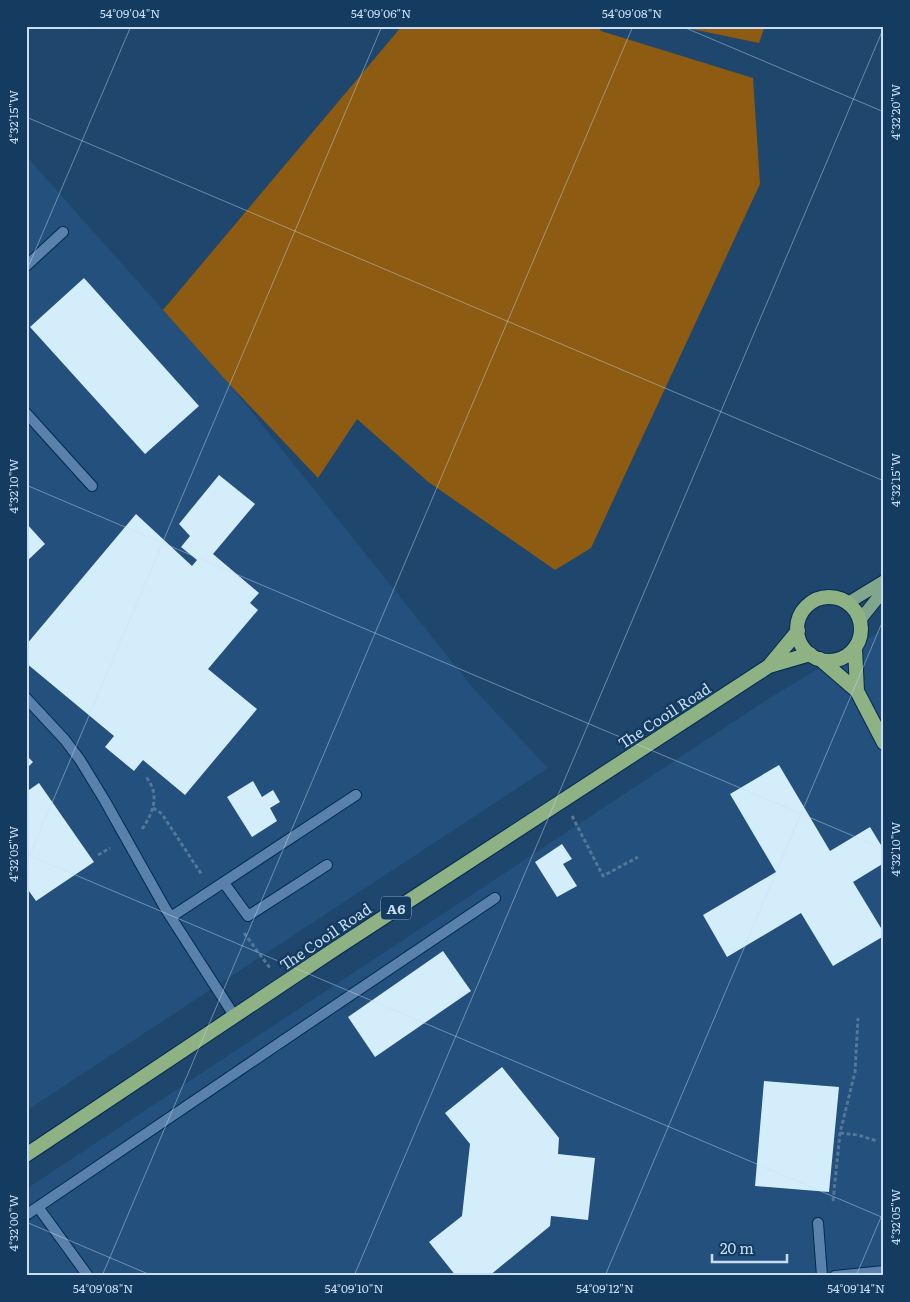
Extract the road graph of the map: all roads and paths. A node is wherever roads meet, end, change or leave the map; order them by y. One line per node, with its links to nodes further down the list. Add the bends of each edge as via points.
1 (64, 232): 2 (street)
2 (26, 266)
3 (26, 413): 4 (street)
4 (92, 486)
5 (884, 582): 7 (main road)
6 (884, 590): 8 (main road)
7 (848, 603): 8 (highway); 9 (highway, via 828,597 814,601 802,612)
8 (860, 620): 10 (highway, via 861,630)
9 (798, 631): 11 (highway, via 799,640); 12 (highway, The Cooil Road / A6)
10 (855, 648): 11 (highway, via 839,659 830,661); 13 (highway)
11 (815, 657): 12 (highway, The Cooil Road / A6); 13 (highway)
12 (769, 666): 18 (highway, The Cooil Road / A6)
13 (857, 691): 15 (highway)
14 (26, 698): 26 (street, via 66,740 80,760)
15 (884, 743)
16 (146, 777): 19 (path, via 153,785 155,795 153,808)
17 (356, 795): 24 (street)
18 (563, 800): 22 (path, via 603,876); 27 (highway, The Cooil Road / A6)
19 (142, 829)
20 (110, 848): 21 (path)
21 (98, 855)
22 (638, 857)
23 (327, 865): 24 (street, via 248,916)
24 (224, 883): 26 (street)
25 (495, 898): 33 (street)
26 (170, 917): 27 (street)
27 (235, 1016): 31 (highway, The Cooil Road / A6)
28 (858, 1018): 29 (path, via 855,1072)
29 (840, 1133): 30 (path); 32 (path)
30 (877, 1141)
31 (26, 1155)
32 (832, 1201)
33 (38, 1207): 34 (street); 37 (street)
34 (26, 1215)
35 (818, 1223): 38 (street)
36 (884, 1271): 39 (street)
37 (88, 1276)
38 (822, 1276)
39 (835, 1276)

